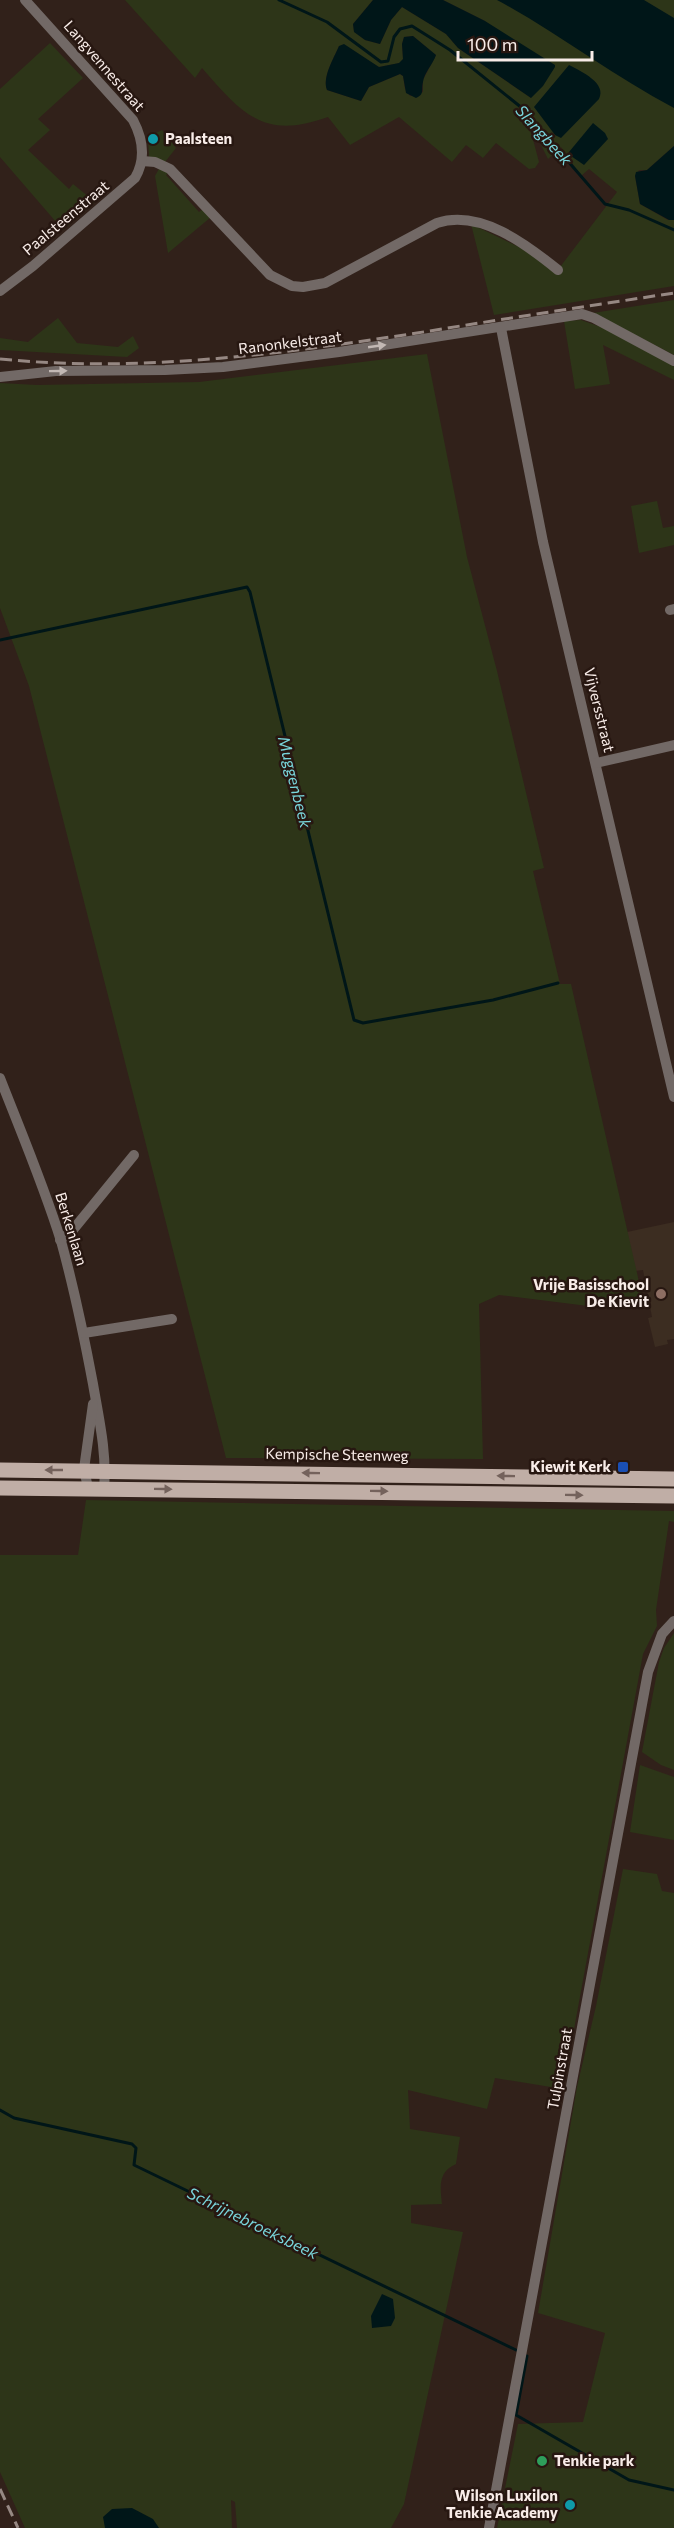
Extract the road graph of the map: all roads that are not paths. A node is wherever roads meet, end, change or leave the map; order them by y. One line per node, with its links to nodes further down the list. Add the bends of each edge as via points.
1 (25, 0): 2 (street, Langvennestraat, via 133,120 140,137)
2 (142, 161): 3 (street, via 170,169 270,274 292,286 325,283 448,219 480,223 532,249); 4 (street, Paalsteenstraat, via 135,178)
3 (558, 270)
4 (0, 291)
5 (501, 328): 6 (street, Ranonkelstraat, via 582,314); 7 (street, Ranonkelstraat, one-way to 5, via 56,371 223,367); 9 (street, Vijversstraat, via 543,542)
6 (674, 362)
7 (0, 377)
8 (674, 745): 9 (street)
9 (596, 763): 11 (street, Vijversstraat)
10 (0, 1078): 13 (street, Berkenlaan)
11 (674, 1097)
12 (134, 1155): 13 (street, via 72,1231)
13 (60, 1240): 15 (street, Berkenlaan)
14 (172, 1319): 15 (street)
15 (84, 1333): 16 (street, Berkenlaan)
16 (95, 1395): 17 (street, Berkenlaan); 19 (street, Berkenlaan)
17 (84, 1469): 18 (main road, Kempische Steenweg, one-way to 18); 19 (main road, Kempische Steenweg); 22 (street, Berkenlaan)
18 (0, 1470)
19 (106, 1470): 20 (main road, Kempische Steenweg, one-way to 19); 23 (street, Berkenlaan)
20 (674, 1479)
21 (0, 1488): 22 (main road)
22 (88, 1488): 23 (main road)
23 (104, 1488): 24 (main road, one-way to 24)
24 (674, 1496)
25 (674, 1621): 26 (street, Tulpinstraat, via 662,1634 648,1672)
26 (489, 2528)

